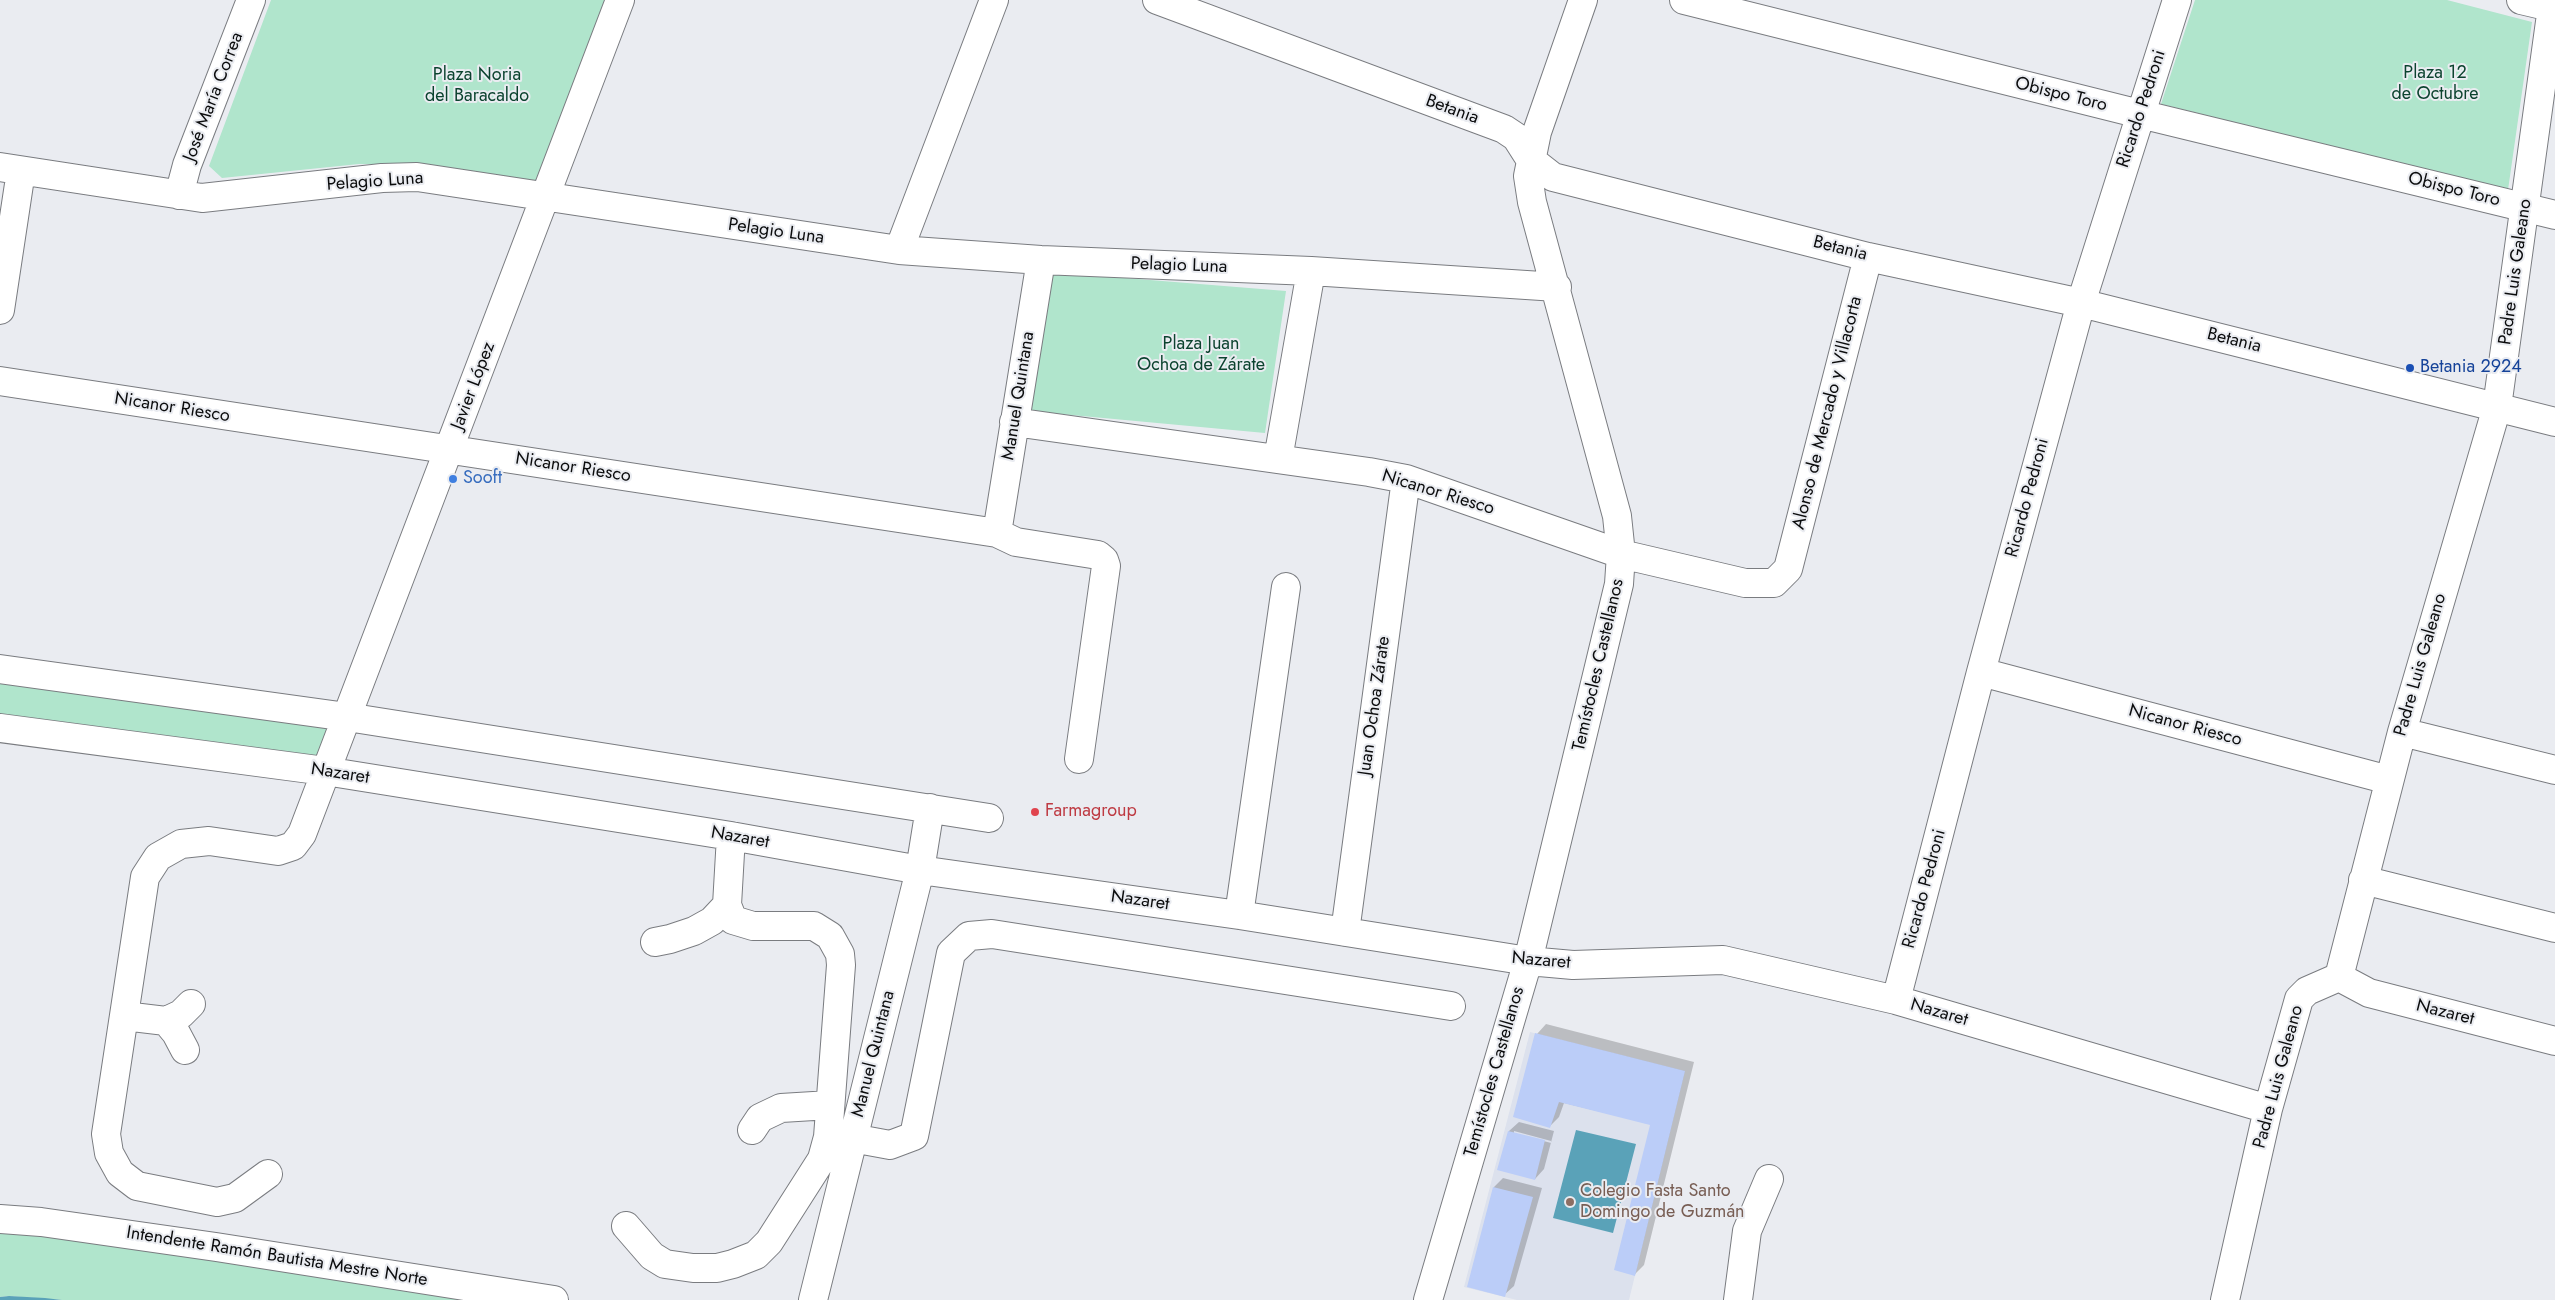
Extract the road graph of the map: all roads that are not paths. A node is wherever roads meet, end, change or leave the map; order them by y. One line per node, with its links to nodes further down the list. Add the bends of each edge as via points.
1 (251, 0): 13 (street, José María Correa, via 187,165)
2 (620, 0): 14 (street, Javier López)
3 (994, 0): 17 (street)
4 (1157, 0): 11 (street, Betania, via 1504,130 1516,137)
5 (1583, 0): 11 (street, Temístocles Castellanos)
6 (1684, 0): 10 (street, Obispo Toro)
7 (2177, 0): 10 (street, Ricardo Pedroni)
8 (2521, 0): 9 (street)
9 (2553, 5): 15 (street, Padre Luis Galeano)
10 (2140, 114): 15 (street, Obispo Toro); 22 (street, Ricardo Pedroni)
11 (1530, 159): 18 (street, Betania, via 1553,177); 21 (street, Temístocles Castellanos, via 1528,176 1532,202)
12 (10, 169): 13 (street, Pelagio Luna); 23 (street)
13 (179, 195): 14 (street, Pelagio Luna, via 222,198 382,178 417,177)
14 (545, 197): 17 (street, Pelagio Luna); 28 (street, Javier López)
15 (2525, 207): 16 (street, Obispo Toro); 25 (street, Padre Luis Galeano)
16 (2555, 215)
17 (899, 250): 19 (street, Pelagio Luna)
18 (1868, 257): 22 (street, Betania); 33 (street, Alonso de Mercado y Villacorta)
19 (1041, 260): 20 (street, Pelagio Luna); 26 (street, Manuel Quintana)
20 (1311, 271): 21 (street, Pelagio Luna); 29 (street)
21 (1557, 288): 32 (street, Temístocles Castellanos, via 1617,516)
22 (2081, 302): 25 (street, Betania); 36 (street, Ricardo Pedroni)
23 (0, 310)
24 (0, 381): 28 (street, Nicanor Riesco)
25 (2496, 408): 27 (street, Betania); 39 (street, Padre Luis Galeano)
26 (1014, 422): 29 (street, Nicanor Riesco); 31 (street, Manuel Quintana)
27 (2555, 422)
28 (450, 450): 31 (street, Nicanor Riesco); 37 (street, Javier López)
29 (1278, 459): 30 (street, Nicanor Riesco)
30 (1406, 479): 32 (street, Nicanor Riesco); 52 (street, Juan Ochoa Zárate)
31 (998, 532): 40 (street, Nicanor Riesco, via 1016,542 1098,555 1104,560 1106,566)
32 (1621, 554): 33 (street, Nicanor Riesco, via 1744,583 1774,583); 54 (street, Temístocles Castellanos, via 1619,584)
33 (1788, 569)
34 (1286, 587): 50 (street)
35 (0, 670): 37 (street)
36 (1981, 672): 43 (street, Nicanor Riesco); 56 (street, Ricardo Pedroni)
37 (347, 716): 42 (street, Javier López); 44 (street)
38 (0, 728): 42 (street, Nazaret)
39 (2402, 732): 41 (street); 43 (street, Padre Luis Galeano)
40 (1079, 759)
41 (2555, 770)
42 (325, 771): 46 (street, Nazaret); 59 (street, Javier López, via 302,834 293,846 278,851 193,841 169,849 149,868)
43 (2389, 780): 48 (street, Padre Luis Galeano)
44 (930, 808): 45 (street); 47 (street, Manuel Quintana)
45 (988, 818)
46 (731, 836): 47 (street, Nazaret); 49 (street)
47 (920, 870): 50 (street, Nazaret); 66 (street, Manuel Quintana)
48 (2364, 880): 51 (street); 55 (street, Padre Luis Galeano)
49 (726, 905): 53 (street, via 712,921 694,931); 63 (street, via 733,920 741,923 753,926 814,926 823,930 834,943 842,965)
50 (1239, 915): 52 (street, Nazaret)
51 (2555, 928)
52 (1345, 932): 54 (street, Nazaret)
53 (655, 942)
54 (1528, 962): 56 (street, Nazaret, via 1573,965 1723,960); 73 (street, Temístocles Castellanos)
55 (2339, 977): 61 (street, Nazaret, via 2369,993); 64 (street, Padre Luis Galeano, via 2307,991 2299,999)
56 (1896, 1000): 64 (street, Nazaret)
57 (191, 1004): 60 (street)
58 (1451, 1006): 66 (street, via 992,934 969,936 951,953 914,1136 890,1145)
59 (124, 1016): 60 (street); 67 (street, Javier López, via 106,1134 110,1153 120,1173 137,1186 218,1202 235,1198)
60 (166, 1022): 62 (street)
61 (2555, 1041)
62 (185, 1050)
63 (830, 1105): 65 (street, via 771,1101); 70 (street, via 828,1138 822,1159 769,1242 756,1254 718,1268 677,1267 652,1256)
64 (2268, 1109): 75 (street, Padre Luis Galeano)
65 (752, 1130)
66 (852, 1138): 72 (street, Manuel Quintana)
67 (268, 1174)
68 (1769, 1179): 74 (street, via 1747,1231)
69 (0, 1218): 71 (street, Intendente Ramón Bautista Mestre Norte)
70 (626, 1226)
71 (554, 1300)
72 (813, 1300)
73 (1428, 1300)
74 (1738, 1300)
75 (2225, 1300)

